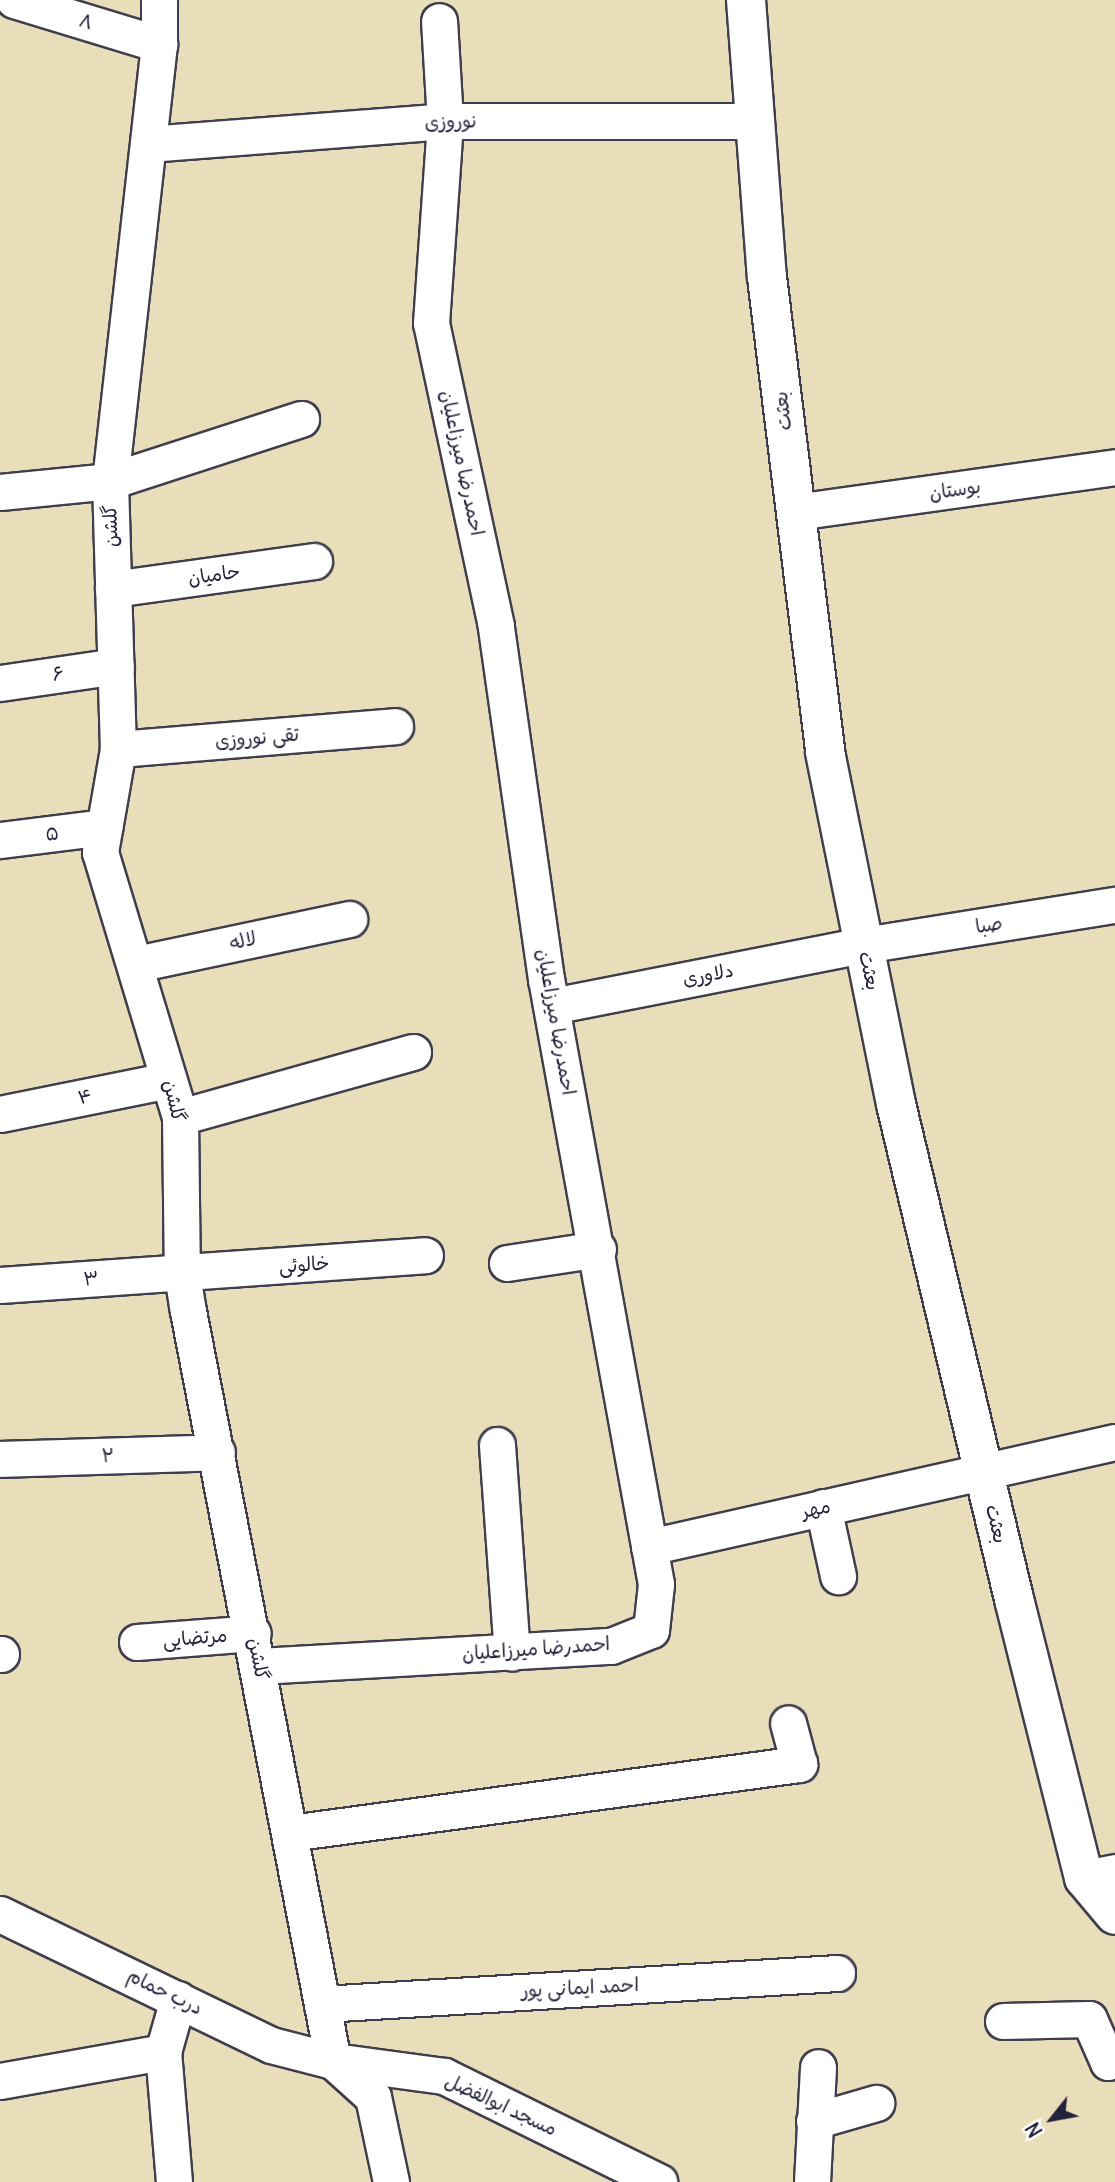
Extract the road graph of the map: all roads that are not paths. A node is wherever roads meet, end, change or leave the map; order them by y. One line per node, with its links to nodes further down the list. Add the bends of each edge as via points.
1 (14, 0): 5 (street, ۸)
2 (159, 0): 5 (street, گلشن)
3 (746, 0): 7 (main road, بعثت)
4 (439, 21): 6 (street, احمدرضا میرزاعلیان)
5 (159, 44): 8 (street, گلشن)
6 (445, 121): 7 (street, نوروزی); 8 (street, نوروزی); 26 (street, احمدرضا میرزاعلیان, via 431,323 496,626)
7 (755, 121): 13 (main road, بعثت, via 767,277)
8 (148, 144): 11 (street, گلشن)
9 (301, 419): 11 (street)
10 (1115, 467): 13 (street, بوستان)
11 (110, 481): 12 (street); 15 (street, گلشن)
12 (0, 492)
13 (796, 512): 24 (main road, بعثت, via 825,752)
14 (314, 561): 15 (street, حامیان)
15 (113, 589): 16 (street, گلشن)
16 (116, 666): 17 (street, ۶); 19 (street, گلشن)
17 (0, 682)
18 (395, 726): 19 (street, تقی نوروزی)
19 (118, 749): 20 (street, گلشن)
20 (104, 827): 21 (street, ۵); 25 (street, گلشن, via 100,852)
21 (0, 840)
22 (1115, 905): 24 (street, صبا)
23 (349, 919): 25 (street, لاله)
24 (863, 945): 26 (street, دلاوری); 40 (main road, بعثت)
25 (136, 964): 28 (street, گلشن)
26 (552, 1006): 31 (street, احمدرضا میرزاعلیان)
27 (413, 1052): 30 (street)
28 (169, 1080): 29 (street, ۴); 30 (street, گلشن)
29 (0, 1114)
30 (180, 1117): 34 (street, گلشن)
31 (598, 1249): 33 (street); 42 (street, احمدرضا میرزاعلیان)
32 (425, 1255): 34 (street, خالوئی)
33 (507, 1264)
34 (182, 1274): 35 (street, ۳); 38 (street, گلشن)
35 (0, 1285)
36 (1115, 1443): 40 (street, مهر)
37 (497, 1445): 46 (street)
38 (216, 1452): 39 (street, ۲); 45 (street, گلشن)
39 (0, 1459)
40 (983, 1470): 41 (street, مهر); 49 (main road, بعثت)
41 (823, 1507): 42 (street, مهر); 43 (street)
42 (649, 1547): 46 (street, احمدرضا میرزاعلیان, via 656,1584 650,1630 611,1646)
43 (838, 1576)
44 (137, 1642): 45 (street, مرتضایی)
45 (256, 1649): 46 (street, احمدرضا میرزاعلیان); 48 (street, گلشن)
46 (512, 1652)
47 (788, 1723): 48 (street, via 799,1764)
48 (290, 1833): 54 (street, گلشن)
49 (1099, 1875): 51 (main road, بعثت)
50 (0, 1914): 53 (street, درب حمام)
51 (1115, 1915)
52 (837, 1973): 54 (street, احمد ایمانی پور)
53 (178, 1999): 56 (street); 58 (street, درب حمام, via 271,2045)
54 (322, 2004): 58 (street, گلشن)
55 (1003, 2021): 57 (street, via 1090,2019 1108,2062)
56 (163, 2052): 60 (street); 63 (street)
57 (1115, 2059)
58 (333, 2061): 64 (street, via 373,2097); 65 (street, مسجد ابوالفضل, via 444,2076)
59 (818, 2067): 62 (street)
60 (0, 2081)
61 (876, 2103): 62 (street)
62 (814, 2121): 66 (street)
63 (174, 2182)
64 (391, 2182)
65 (659, 2182)
66 (811, 2182)

